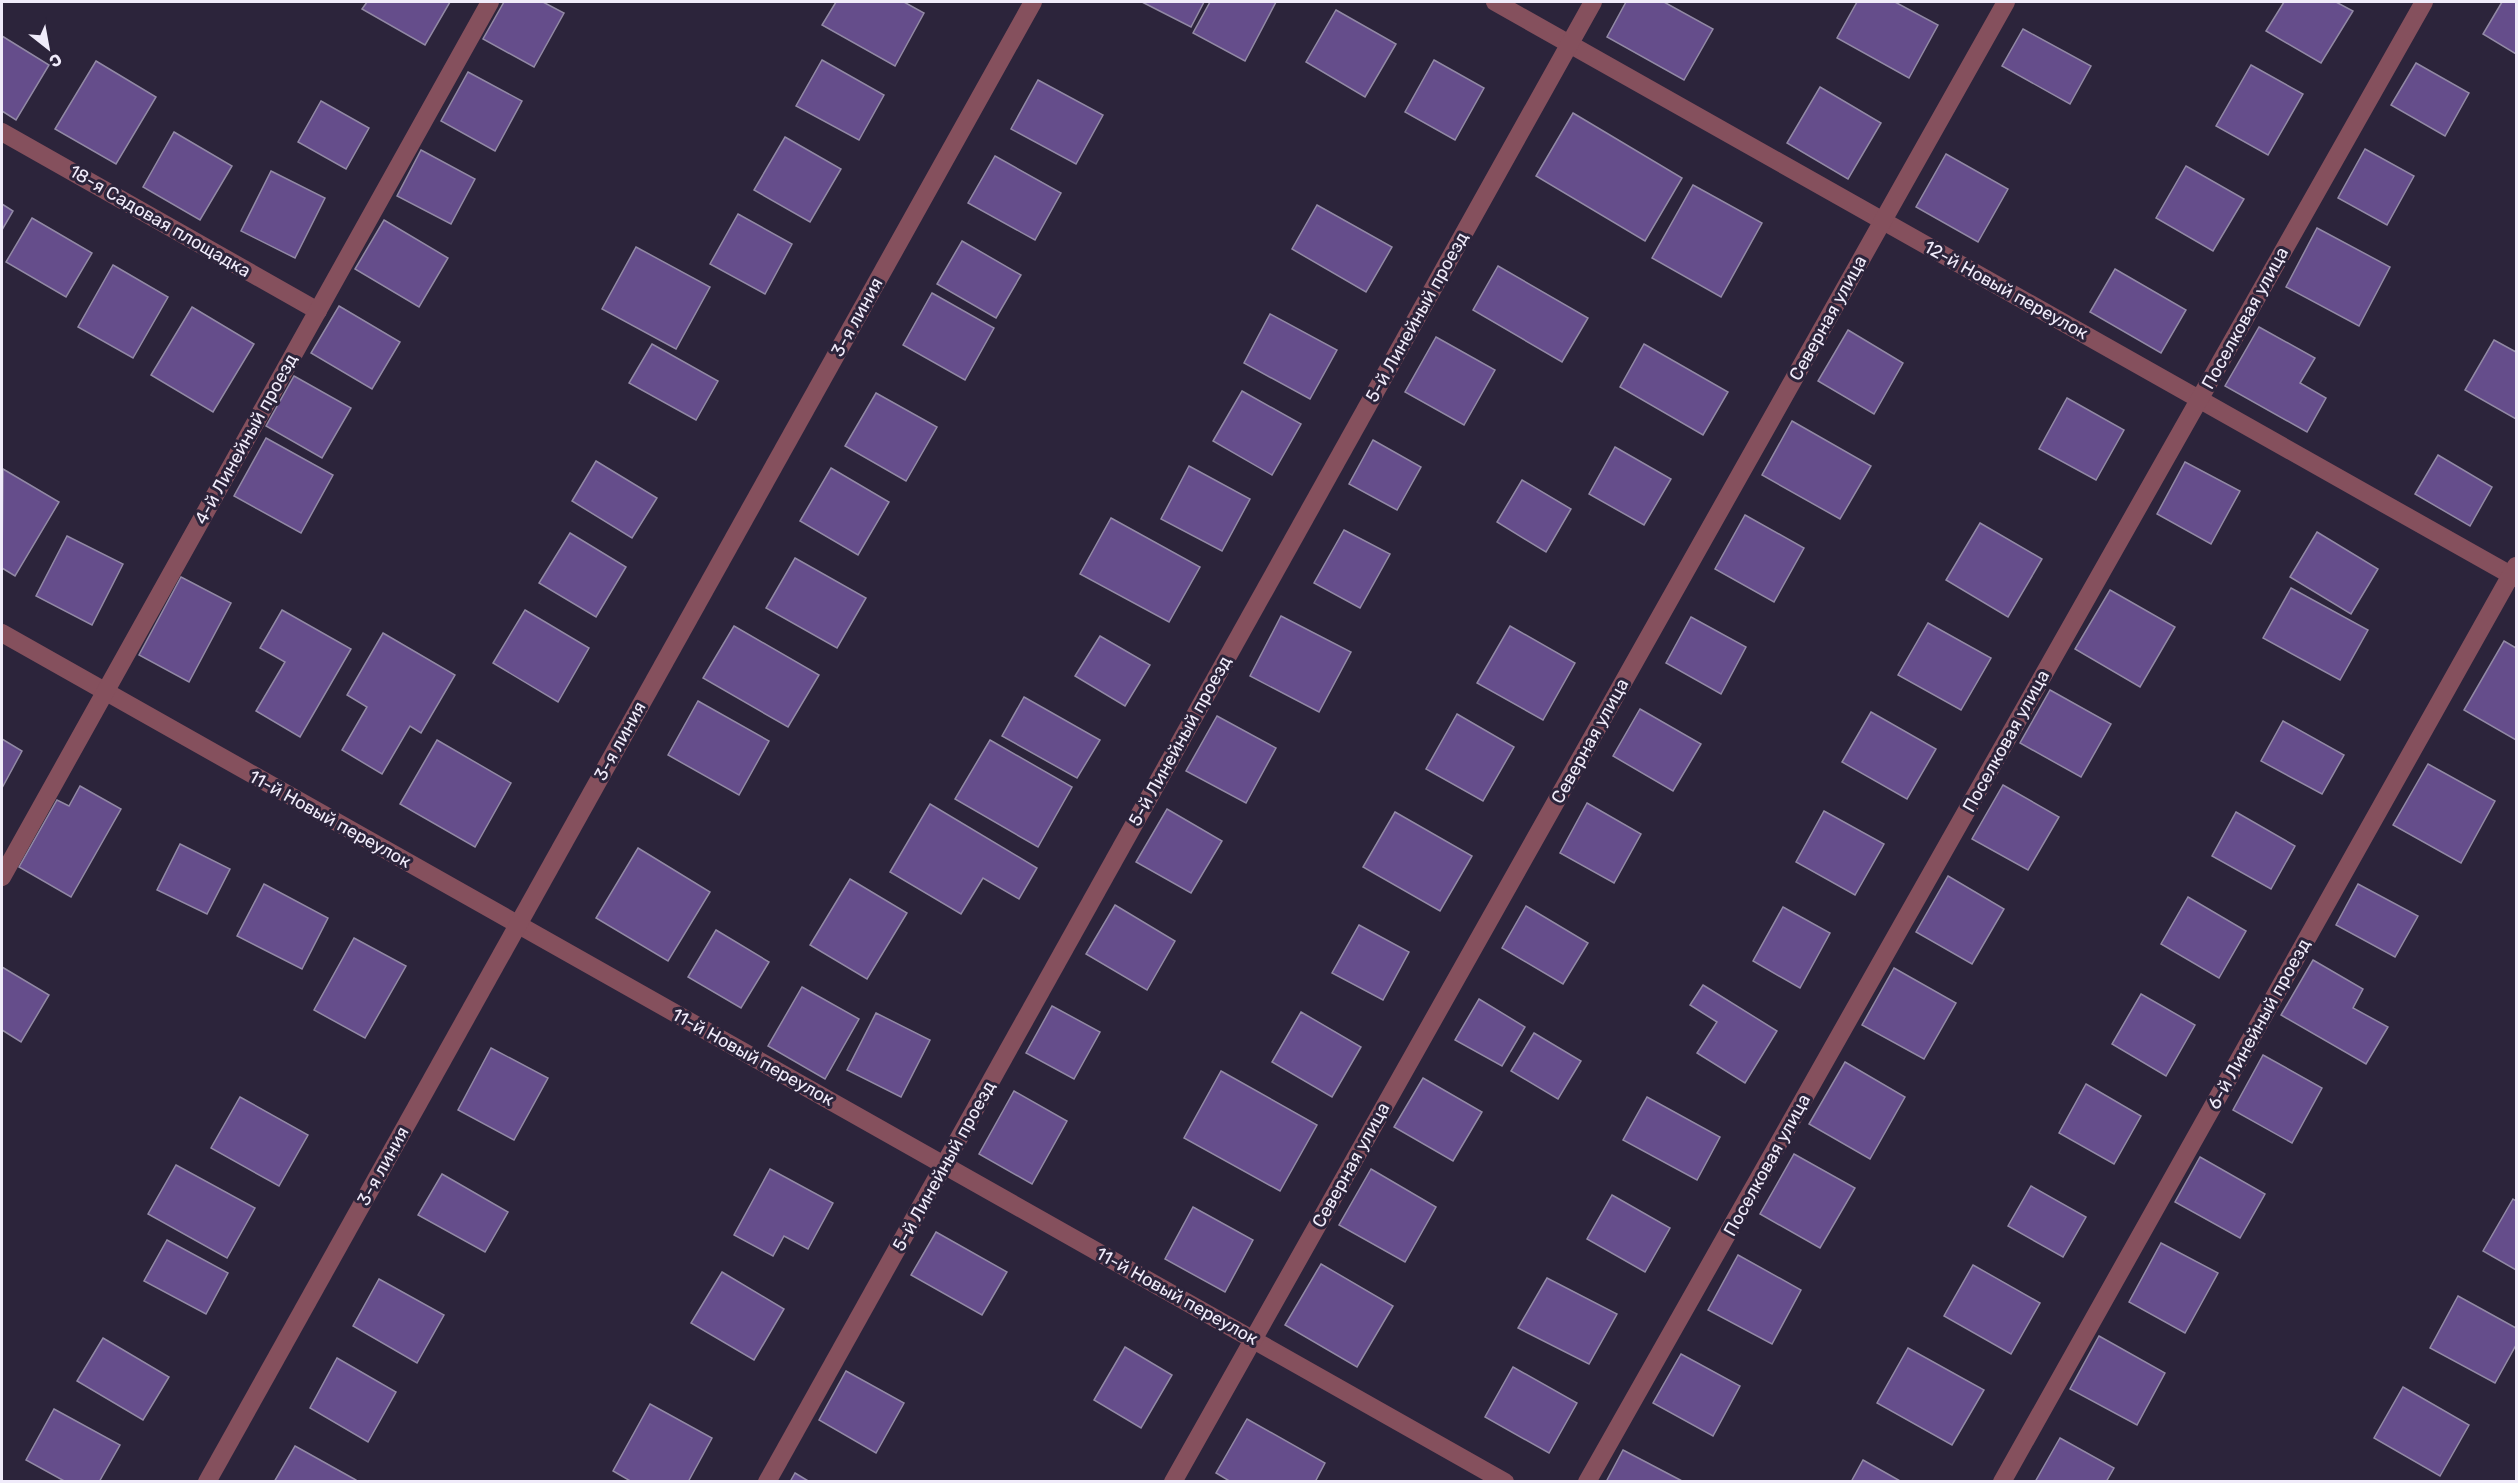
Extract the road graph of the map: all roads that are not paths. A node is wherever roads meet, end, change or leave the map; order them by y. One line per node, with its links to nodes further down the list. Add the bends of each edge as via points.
1 (490, 2): 10 (street, 4-й Линейный проезд)
2 (1033, 2): 16 (street, 3-я линия)
3 (1495, 2): 7 (street, 12-й Новый переулок)
4 (1593, 2): 7 (street, 5-й Линейный проезд)
5 (2006, 2): 9 (street, Северная улица)
6 (2424, 2): 11 (street, Поселковая улица)
7 (1570, 43): 9 (street, 12-й Новый переулок); 17 (street, 5-й Линейный проезд)
8 (2, 132): 10 (street, 18-я Садовая площадка)
9 (1883, 220): 11 (street, 12-й Новый переулок); 18 (street, Северная улица)
10 (318, 311): 14 (street, 4-й Линейный проезд)
11 (2199, 399): 12 (street, 12-й Новый переулок); 23 (street, Поселковая улица)
12 (2515, 573): 24 (street, 6-й Линейный проезд)
13 (2, 633): 14 (street, 11-й Новый переулок)
14 (105, 692): 15 (street, 4-й Линейный проезд); 16 (street, 11-й Новый переулок)
15 (2, 877)
16 (518, 924): 17 (street, 11-й Новый переулок); 19 (street, 3-я линия)
17 (944, 1165): 18 (street, 11-й Новый переулок); 20 (street, 5-й Линейный проезд)
18 (1253, 1340): 21 (street, Северная улица); 22 (street, 11-й Новый переулок)
19 (207, 1482)
20 (767, 1482)
21 (1173, 1482)
22 (1505, 1482)
23 (1587, 1482)
24 (2002, 1482)

